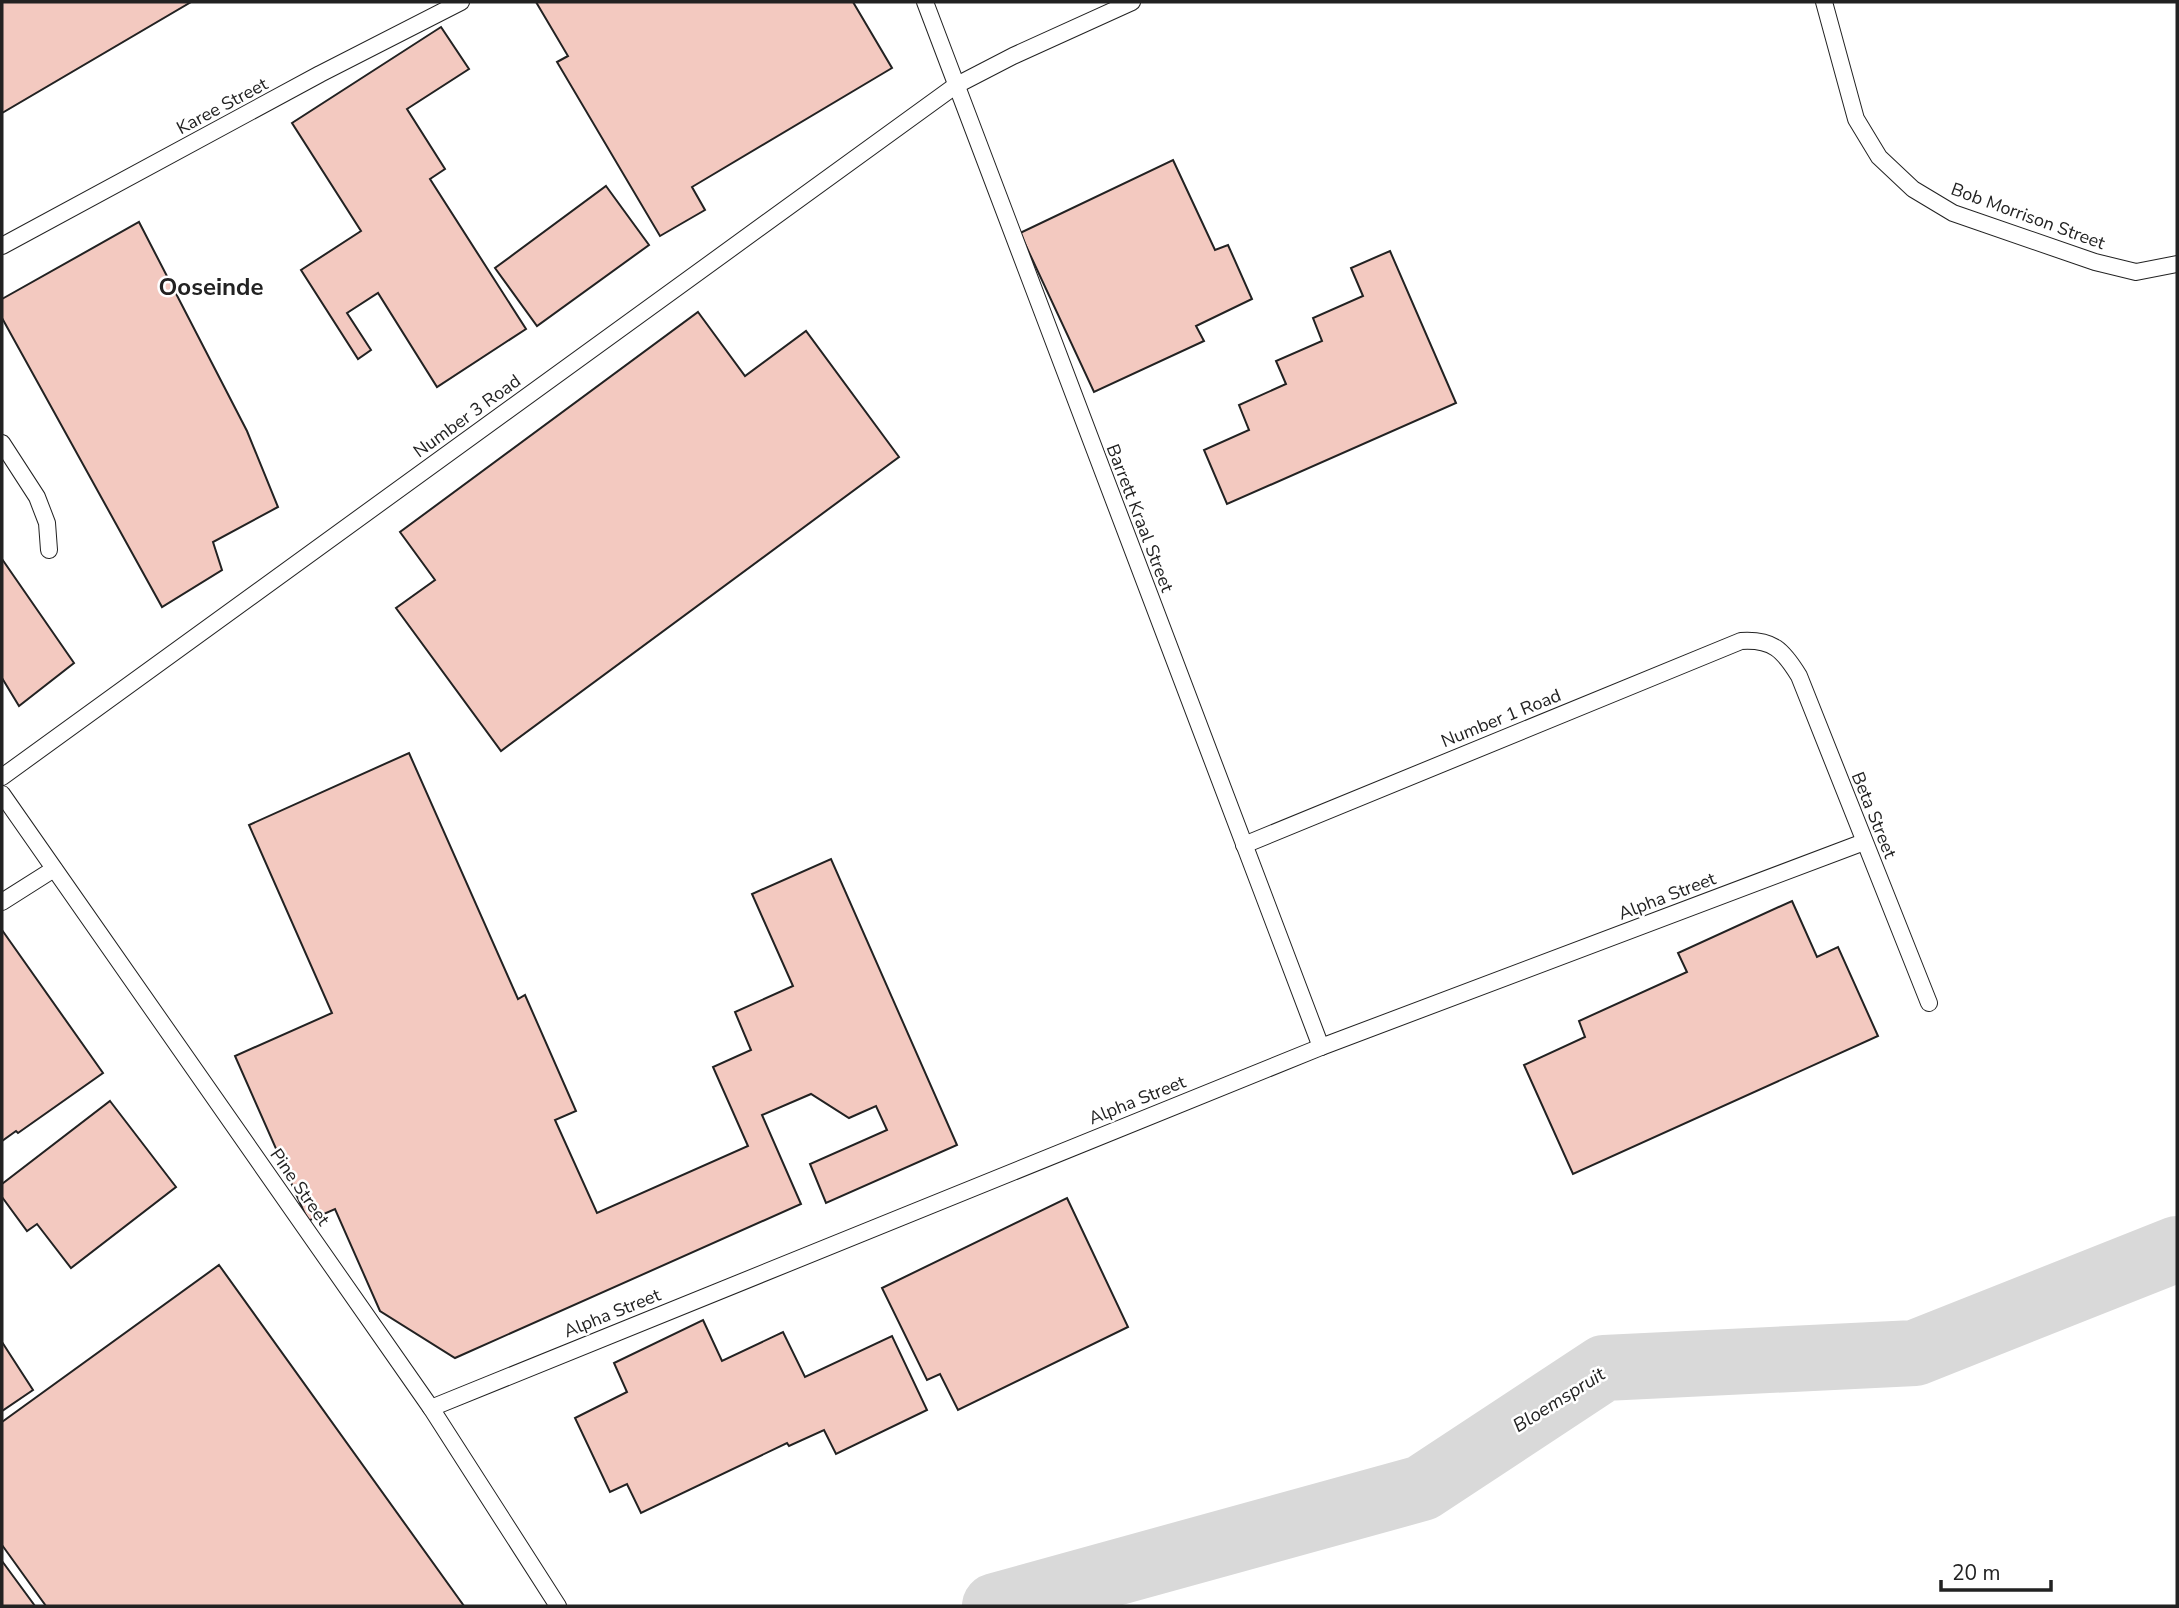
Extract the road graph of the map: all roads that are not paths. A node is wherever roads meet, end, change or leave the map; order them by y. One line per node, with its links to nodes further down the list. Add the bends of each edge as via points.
1 (461, 2): 6 (lane, Karee Street)
2 (925, 2): 5 (lane, Barrett Kraal Street)
3 (1132, 2): 5 (lane)
4 (1824, 2): 7 (lane, Bob Morrison Street, via 1856,119 1879,157 1913,189 1953,212 2095,262 2136,272)
5 (956, 86): 11 (lane, Number 3 Road); 14 (lane, Barrett Kraal Street)
6 (2, 246)
7 (2177, 264)
8 (2, 443): 9 (lane, via 37,497 47,523)
9 (49, 550)
10 (1775, 646): 13 (lane, Beta Street, via 1799,676); 14 (lane, Number 1 Road, via 1759,640 1741,641)
11 (2, 777)
12 (2, 794): 15 (lane, Pine Street)
13 (1864, 842): 17 (lane, Beta Street); 18 (lane, Alpha Street)
14 (1244, 845): 18 (lane, Barrett Kraal Street)
15 (54, 869): 16 (lane); 19 (lane, Pine Street)
16 (2, 902)
17 (1929, 1003)
18 (1321, 1047): 19 (lane, Alpha Street)
19 (430, 1408): 20 (lane, Pine Street)
20 (558, 1606)

